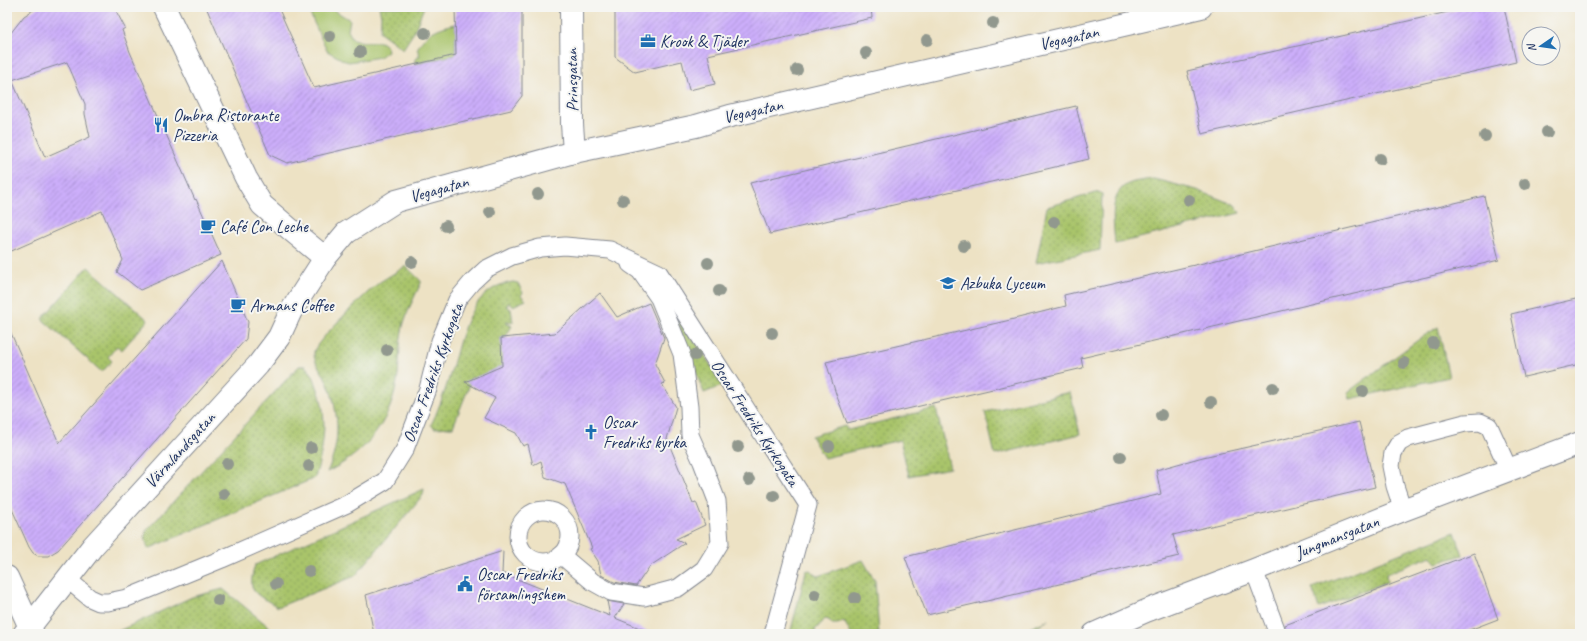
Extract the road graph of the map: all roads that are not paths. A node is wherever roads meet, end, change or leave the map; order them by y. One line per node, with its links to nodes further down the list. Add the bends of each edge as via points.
1 (164, 7): 6 (street, via 246,178 262,204)
2 (571, 7): 4 (street, Prinsgatan)
3 (1201, 7): 4 (street, Vegagatan, via 696,126)
4 (574, 152): 6 (street, Vegagatan, via 396,201 346,234)
5 (610, 250): 10 (lane, via 644,276 659,298 682,354 690,435 717,501 720,543 704,569 678,588 644,597 612,592 593,582); 13 (lane, Oscar Fredriks Kyrkogata, via 565,246 540,248 512,256 486,269 472,282 457,300 440,341 428,389 405,449 386,481 370,492 222,559 127,598 99,602); 16 (lane, Oscar Fredriks Kyrkogata, via 659,273 808,505)
6 (325, 258): 13 (street, Värmlandsgatan, via 291,312 279,337 258,365 93,546)
7 (1580, 443): 8 (street, Jungmansgatan)
8 (1509, 470): 9 (street, Jungmansgatan); 9 (lane, via 1489,426 1480,422 1465,423 1408,438 1399,443 1393,453 1391,466 1394,486)
9 (1403, 510): 11 (street, Jungmansgatan)
10 (561, 555)
11 (1254, 570): 14 (lane); 17 (street, Jungmansgatan, via 1146,611)
12 (7, 577): 15 (street)
13 (67, 580): 15 (street, Värmlandsgatan)
14 (1276, 629)
15 (29, 631)
16 (773, 634)
17 (1094, 634)

